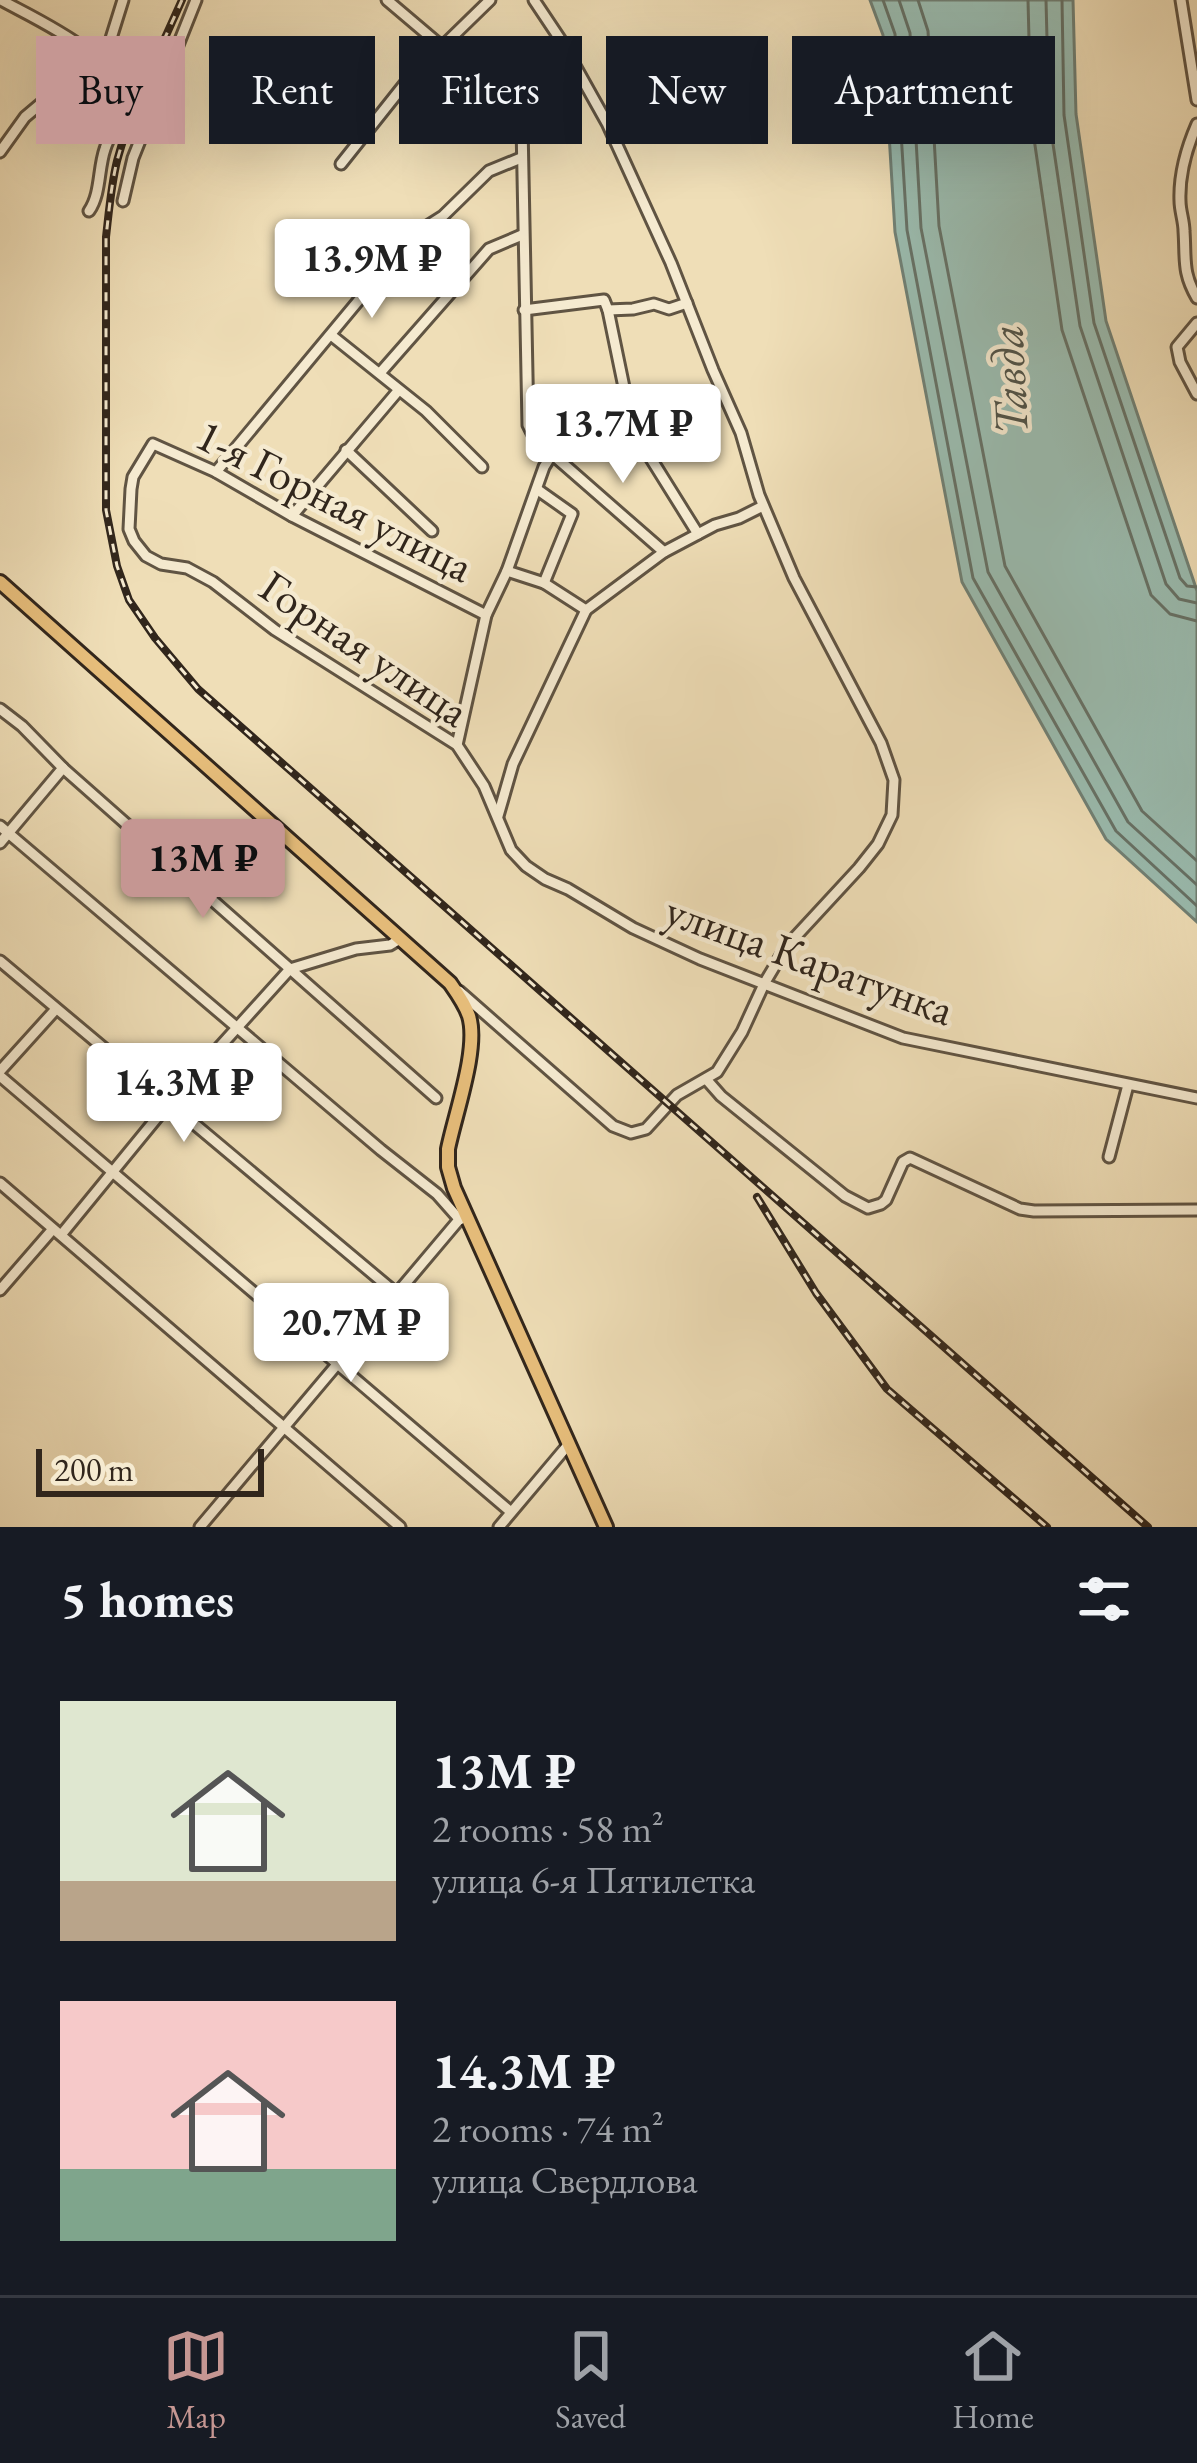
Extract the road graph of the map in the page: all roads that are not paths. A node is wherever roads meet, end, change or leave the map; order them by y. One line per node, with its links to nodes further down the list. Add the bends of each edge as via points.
1 (1, 0): 8 (street)
2 (123, 0): 9 (street)
3 (196, 0): 21 (street)
4 (387, 0): 10 (street)
5 (490, 0): 11 (street)
6 (534, 0): 25 (street, via 607,123)
7 (1181, 0): 13 (street)
8 (61, 36)
9 (112, 36)
10 (430, 36)
11 (452, 36)
12 (399, 91): 20 (street)
13 (1197, 100)
14 (36, 107): 18 (street)
15 (1197, 124): 24 (street, via 1179,198 1187,280)
16 (107, 144): 22 (street)
17 (520, 144): 19 (street)
18 (0, 152)
19 (521, 158): 23 (street); 29 (street, via 489,171 413,235)
20 (341, 164)
21 (123, 201)
22 (89, 211)
23 (522, 235): 26 (street); 30 (street, via 489,249)
24 (1197, 298)
25 (687, 303): 27 (street); 38 (street)
26 (524, 310): 27 (street, via 596,299); 34 (street, via 528,425)
27 (608, 310): 41 (street, via 645,449)
28 (1197, 323): 32 (street, via 1177,347)
29 (332, 335): 30 (street); 36 (street)
30 (380, 373): 31 (street)
31 (398, 391): 33 (street); 35 (street)
32 (1197, 394)
33 (346, 450): 39 (street); 40 (street)
34 (552, 454): 37 (street); 42 (street)
35 (482, 467)
36 (216, 472): 39 (street, 1-я Горная улица); 43 (street, 1-я Горная улица, via 153,445 133,477 129,529)
37 (538, 490): 44 (street); 46 (street, via 572,514)
38 (763, 506): 41 (street); 60 (street, via 881,743 895,798 878,844 786,947)
39 (292, 516): 48 (street, 1-я Горная улица)
40 (432, 531)
41 (698, 534): 42 (street)
42 (664, 551): 47 (street)
43 (151, 559): 50 (street, Горная улица, via 213,582 274,630)
44 (507, 571): 46 (street); 48 (street)
45 (0, 582): 56 (main road)
46 (544, 584): 47 (street)
47 (586, 610): 52 (street, via 513,764)
48 (486, 615): 50 (street)
49 (0, 709): 51 (street)
50 (457, 745): 52 (street, Горная улица)
51 (63, 768): 53 (street); 58 (street)
52 (498, 817): 54 (street, Горная улица)
53 (4, 830): 55 (street); 62 (street)
54 (504, 833): 60 (street, улица Каратунка, via 511,850 545,879 633,928)
55 (0, 843)
56 (400, 939): 58 (street); 59 (main road)
57 (0, 961): 61 (street)
58 (290, 969): 62 (street); 66 (street)
59 (450, 982): 64 (street, via 613,1126 631,1133); 73 (main road, via 471,1028 448,1149)
60 (764, 984): 64 (street, via 725,1060); 65 (street, улица Каратунка, via 903,1038)
61 (56, 1009): 63 (street); 68 (street)
62 (235, 1027): 68 (street); 73 (street)
63 (0, 1074): 70 (street)
64 (706, 1079): 72 (street, via 868,1208 886,1200 910,1158 1020,1209)
65 (1128, 1085): 67 (street, улица Каратунка); 69 (street)
66 (436, 1098)
67 (1197, 1098)
68 (170, 1103): 70 (street); 76 (street)
69 (1109, 1157)
70 (112, 1171): 74 (street); 77 (street)
71 (0, 1183): 74 (street)
72 (1197, 1210)
73 (462, 1216): 76 (street); 79 (main road)
74 (57, 1232): 75 (street); 78 (street)
75 (0, 1290)
76 (397, 1294): 77 (street)
77 (339, 1365): 78 (street); 80 (street)
78 (286, 1428): 81 (street); 82 (street)
79 (568, 1444): 80 (street); 84 (main road)
80 (511, 1513): 83 (street)
81 (200, 1527)
82 (400, 1527)
83 (499, 1527)
84 (606, 1527)

